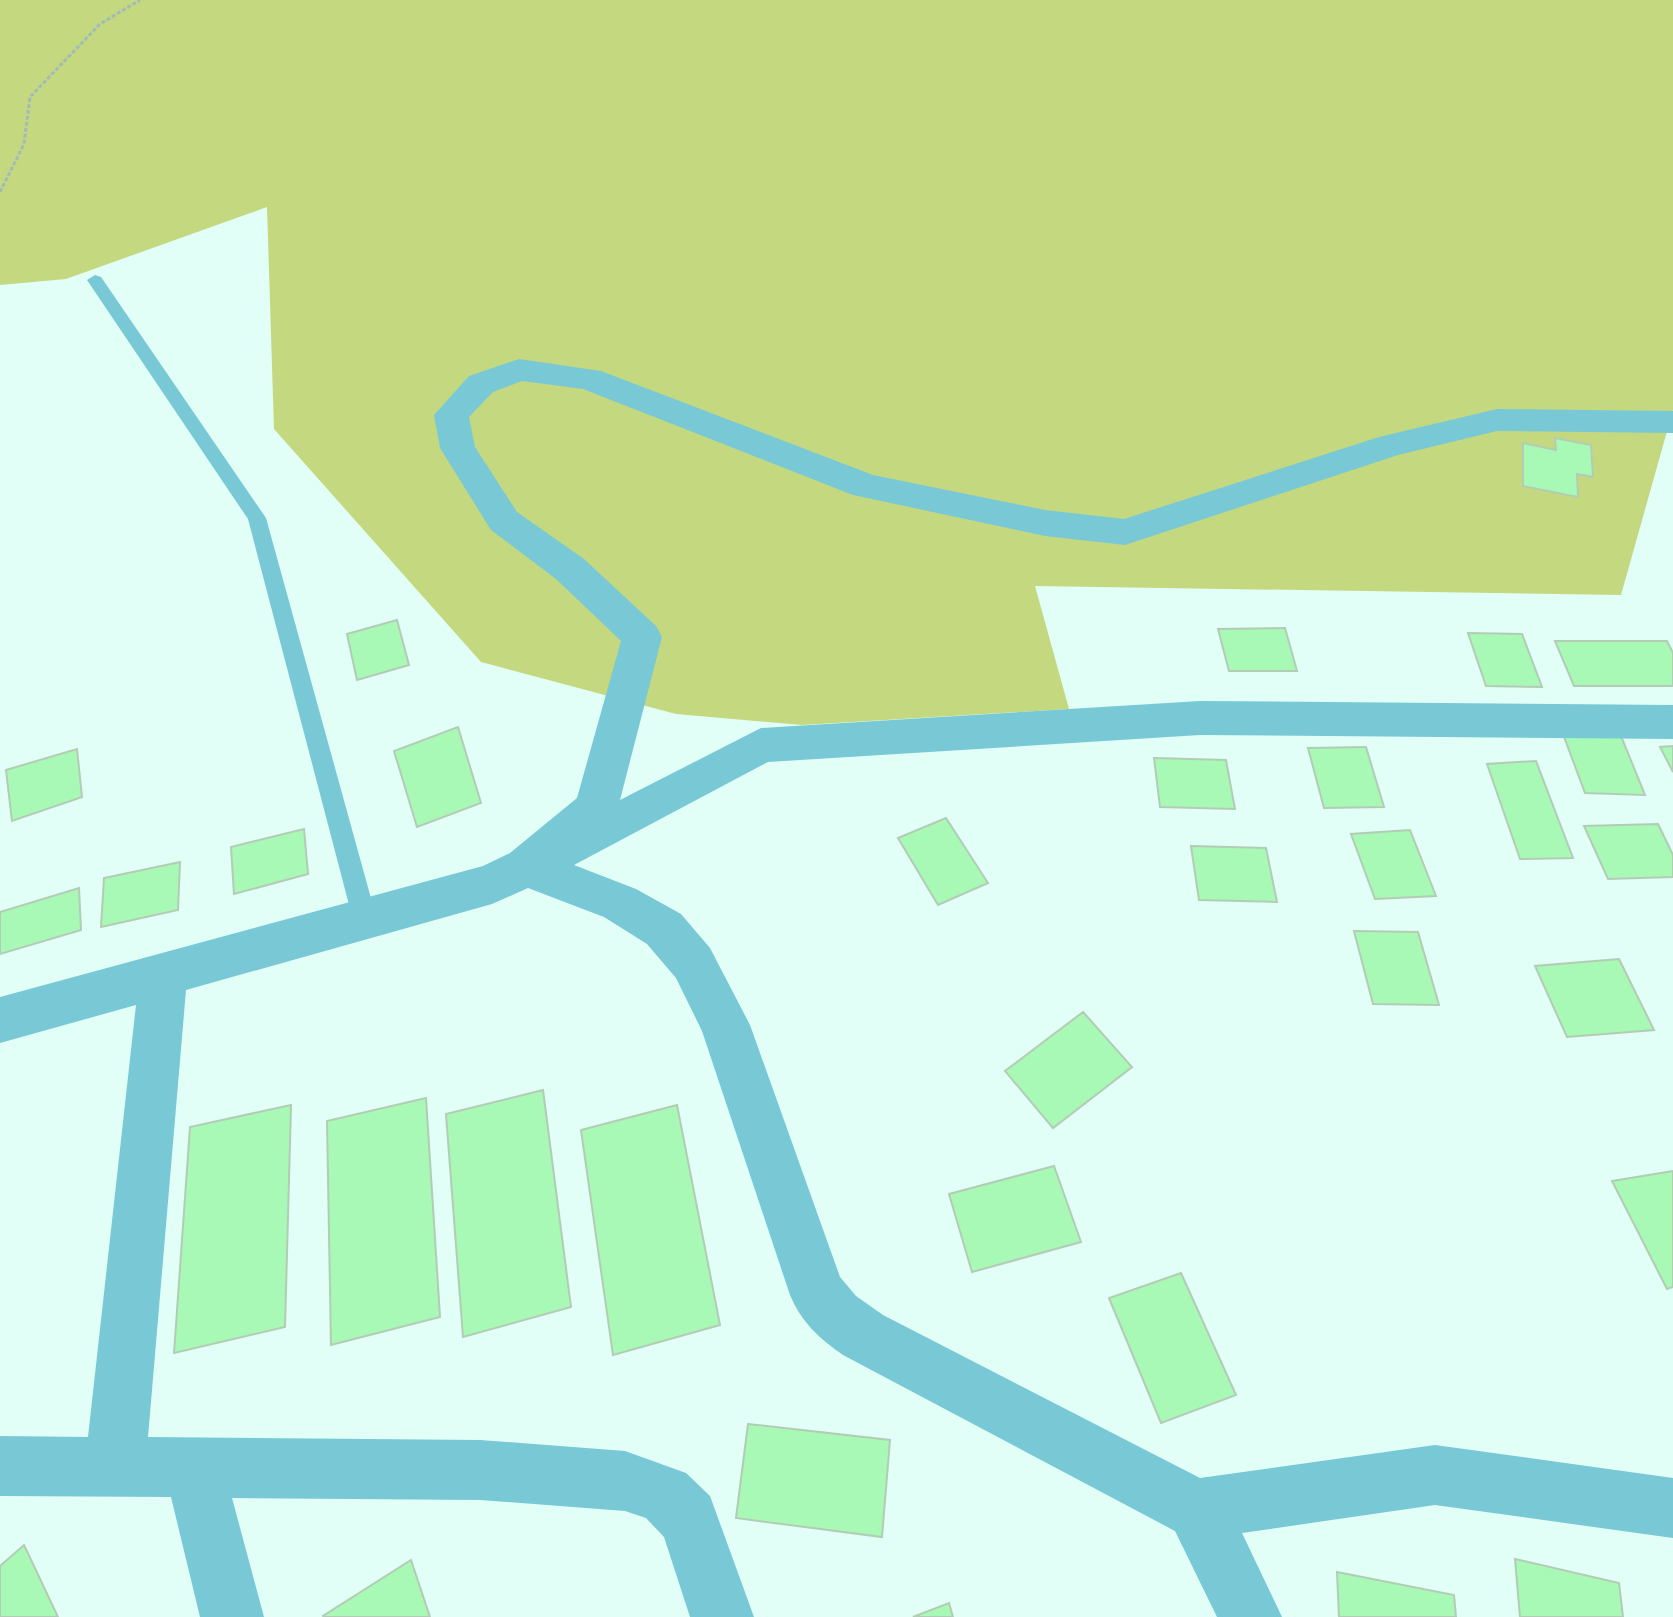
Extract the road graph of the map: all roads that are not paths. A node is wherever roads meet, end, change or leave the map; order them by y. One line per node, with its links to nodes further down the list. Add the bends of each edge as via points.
1 (95, 280): 5 (lane, via 257,518)
2 (1673, 422): 4 (street, via 1497,420 1391,445 1125,532 1045,523 866,486 589,379 519,370 481,384 451,415 458,448 504,521 570,569 642,637 596,808)
3 (1673, 722): 4 (street, via 1200,718 761,745)
4 (526, 867): 5 (street, via 492,884); 12 (street, via 620,903 664,929 693,963 725,1025 818,1295 836,1316 863,1335)
5 (365, 920): 6 (street)
6 (163, 977): 7 (street); 9 (street)
7 (0, 1020)
8 (0, 1466): 9 (street)
9 (115, 1467): 10 (street)
10 (194, 1467): 13 (street); 14 (street, via 480,1470 625,1481 665,1494 688,1518)
11 (1673, 1508): 12 (street, via 1435,1475)
12 (1197, 1509): 15 (street)
13 (223, 1610)
14 (722, 1617)
15 (1250, 1617)

